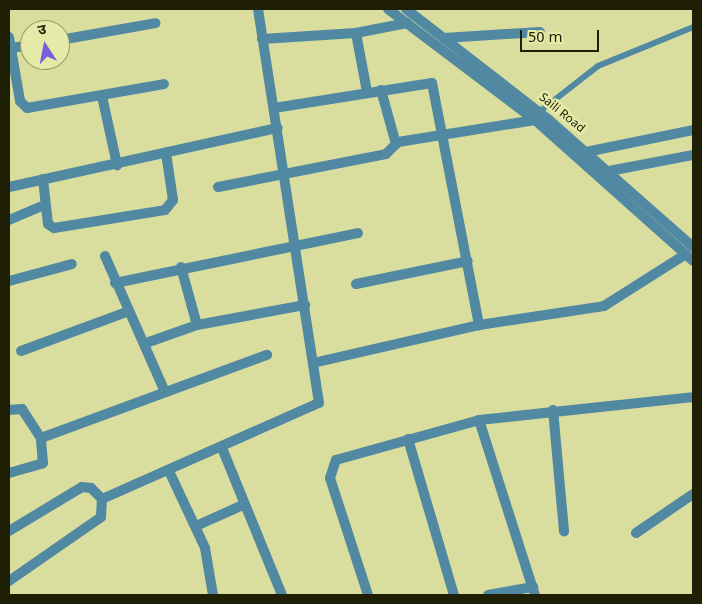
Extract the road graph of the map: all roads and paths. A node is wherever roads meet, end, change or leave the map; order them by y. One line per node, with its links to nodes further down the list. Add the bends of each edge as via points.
1 (258, 9): 12 (street)
2 (388, 9): 5 (street)
3 (406, 9): 11 (street, Saili Road)
4 (156, 23): 10 (street)
5 (407, 23): 8 (street); 20 (street)
6 (693, 27): 20 (lane, via 598,66)
7 (540, 32): 11 (street)
8 (356, 33): 12 (street); 17 (street)
9 (9, 37): 14 (street)
10 (70, 38)
11 (444, 38): 20 (street, Saili Road)
12 (262, 39): 19 (street)
13 (20, 47): 14 (street)
14 (12, 48): 18 (street, via 24,107)
15 (164, 84): 18 (street)
16 (381, 90): 17 (street); 23 (street, via 430,82); 24 (street)
17 (367, 92): 19 (street)
18 (102, 96): 28 (street)
19 (274, 108): 21 (street)
20 (537, 116): 23 (street); 25 (street, Saili Road); 38 (street)
21 (278, 128): 26 (street); 29 (street)
22 (693, 130): 25 (street)
23 (444, 134): 24 (street); 40 (street)
24 (396, 144): 29 (street, via 386,154)
25 (586, 152): 30 (street, Saili Road)
26 (166, 153): 28 (street); 34 (street, via 173,200 165,210 54,228)
27 (693, 155): 30 (street)
28 (117, 165): 31 (street)
29 (284, 172): 33 (street); 37 (street)
30 (609, 172): 38 (street, Saili Road)
31 (43, 179): 32 (street); 34 (street)
32 (9, 187)
33 (218, 187)
34 (45, 205): 35 (street)
35 (9, 220)
36 (358, 233): 37 (street)
37 (296, 246): 42 (street); 46 (street)
38 (691, 254): 49 (street, via 604,306)
39 (105, 256): 44 (street)
40 (468, 261): 45 (street); 49 (street)
41 (72, 264): 43 (street)
42 (181, 267): 44 (street); 48 (street)
43 (9, 280)
44 (115, 284): 47 (street)
45 (356, 284)
46 (304, 305): 48 (street); 53 (street)
47 (129, 311): 50 (street); 51 (street)
48 (197, 325): 50 (street)
49 (479, 326): 53 (street)
50 (146, 343): 54 (street)
51 (21, 351)
52 (267, 355): 54 (street, via 212,377)
53 (313, 363): 61 (street, via 321,394 316,406)
54 (164, 390): 59 (street)
55 (693, 397): 57 (street)
56 (9, 410): 59 (street, via 22,409)
57 (553, 410): 58 (street); 69 (street)
58 (479, 420): 60 (street); 72 (street)
59 (41, 438): 63 (street, via 43,463)
60 (408, 439): 75 (street, via 336,460 330,470); 76 (street)
61 (222, 448): 62 (street); 66 (street)
62 (169, 471): 65 (street); 67 (street)
63 (9, 473)
64 (693, 494): 70 (street)
65 (102, 499): 68 (street, via 91,488 82,487); 71 (street, via 101,517)
66 (243, 505): 67 (street); 74 (street)
67 (196, 526): 73 (street, via 205,548)
68 (9, 531)
69 (564, 532)
70 (636, 534)
71 (9, 581)
72 (534, 591): 77 (street)
73 (213, 595)
74 (282, 595)
75 (368, 595)
76 (454, 595)
77 (488, 595)

